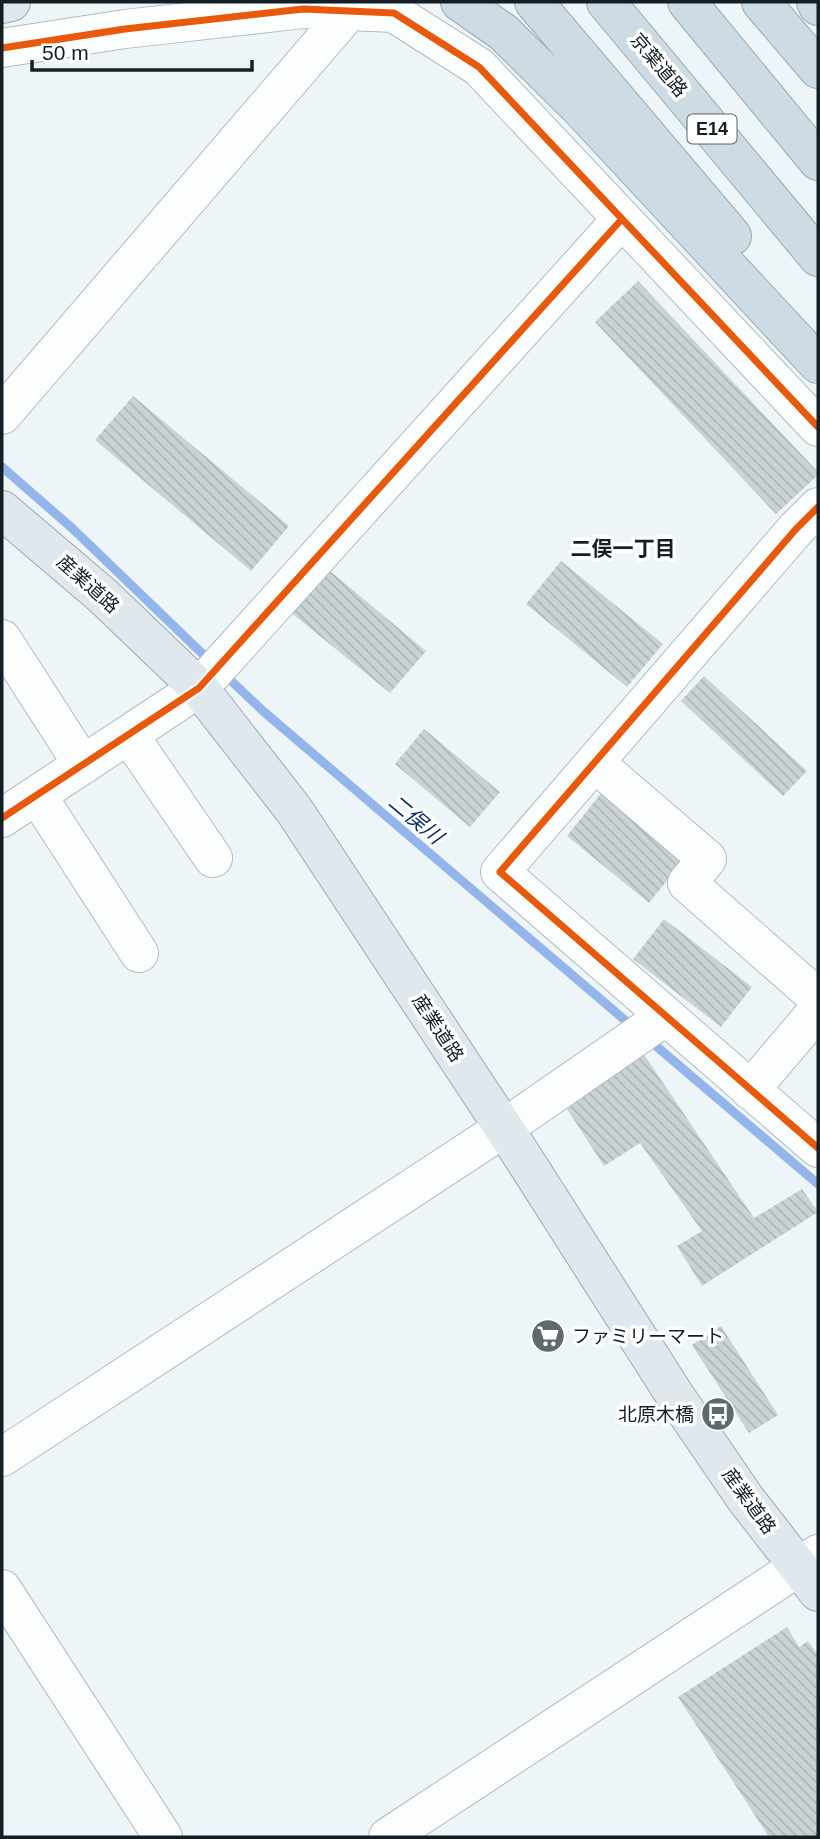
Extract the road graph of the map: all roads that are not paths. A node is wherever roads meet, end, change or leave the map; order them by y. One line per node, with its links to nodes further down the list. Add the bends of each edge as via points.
1 (11, 2): 7 (main road)
2 (460, 2): 15 (highway, via 503,32 580,108)
3 (534, 2): 14 (highway)
4 (606, 2): 13 (highway, 京葉道路 / E14)
5 (687, 2): 11 (highway)
6 (761, 2): 10 (highway)
7 (2, 4)
8 (349, 11): 9 (street, via 303,9); 12 (street, via 394,13 479,67); 16 (street)
9 (2, 48)
10 (818, 69)
11 (818, 161)
12 (621, 220): 17 (street); 21 (street)
13 (818, 257)
14 (818, 340)
15 (818, 364)
16 (2, 415)
17 (818, 428)
18 (818, 507): 23 (street)
19 (10, 527): 21 (main road, 産業道路, via 103,596)
20 (2, 639): 24 (street)
21 (199, 688): 22 (street); 33 (main road, 産業道路, via 294,810)
22 (129, 735): 24 (street); 27 (street)
23 (595, 763): 29 (street, via 707,859 687,883); 31 (street, via 500,872)
24 (83, 765): 25 (street)
25 (37, 795): 26 (street); 28 (street)
26 (2, 818)
27 (213, 858)
28 (139, 953)
29 (818, 998)
30 (818, 1010): 32 (street)
31 (666, 1016): 32 (street); 33 (street)
32 (750, 1090): 34 (street)
33 (503, 1128): 35 (street); 36 (main road, 産業道路, via 745,1498)
34 (818, 1147)
35 (2, 1457)
36 (812, 1571): 39 (street)
37 (2, 1589): 38 (street)
38 (163, 1837)
39 (388, 1837)

